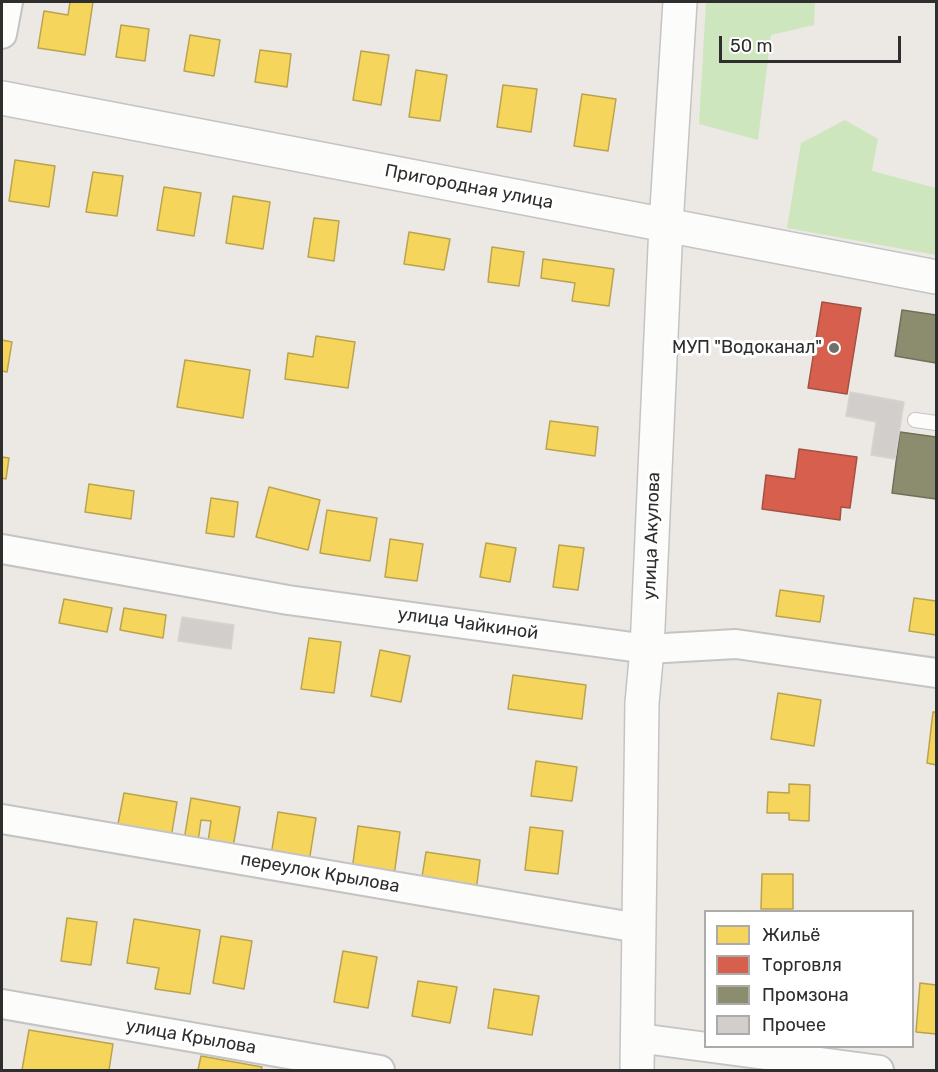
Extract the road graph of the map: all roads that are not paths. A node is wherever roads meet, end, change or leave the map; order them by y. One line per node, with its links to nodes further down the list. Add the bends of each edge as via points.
1 (8, 2): 3 (street)
2 (680, 2): 5 (main road, улица Акулова)
3 (2, 34)
4 (2, 98): 5 (main road, Пригородная улица)
5 (666, 225): 6 (main road, Пригородная улица); 10 (main road, улица Акулова)
6 (936, 277)
7 (915, 420): 8 (lane)
8 (936, 423)
9 (2, 549): 10 (street, улица Чайкиной, via 288,600)
10 (647, 649): 11 (street, улица Чайкиной, via 736,644); 13 (main road, улица Акулова, via 642,703)
11 (936, 673)
12 (2, 819): 13 (street, переулок Крылова)
13 (638, 928): 15 (main road, улица Акулова)
14 (2, 1004): 18 (street, улица Крылова)
15 (638, 1038): 16 (street); 19 (main road, улица Акулова)
16 (704, 1047)
17 (711, 1048): 20 (street)
18 (380, 1071)
19 (637, 1071)
20 (879, 1071)

